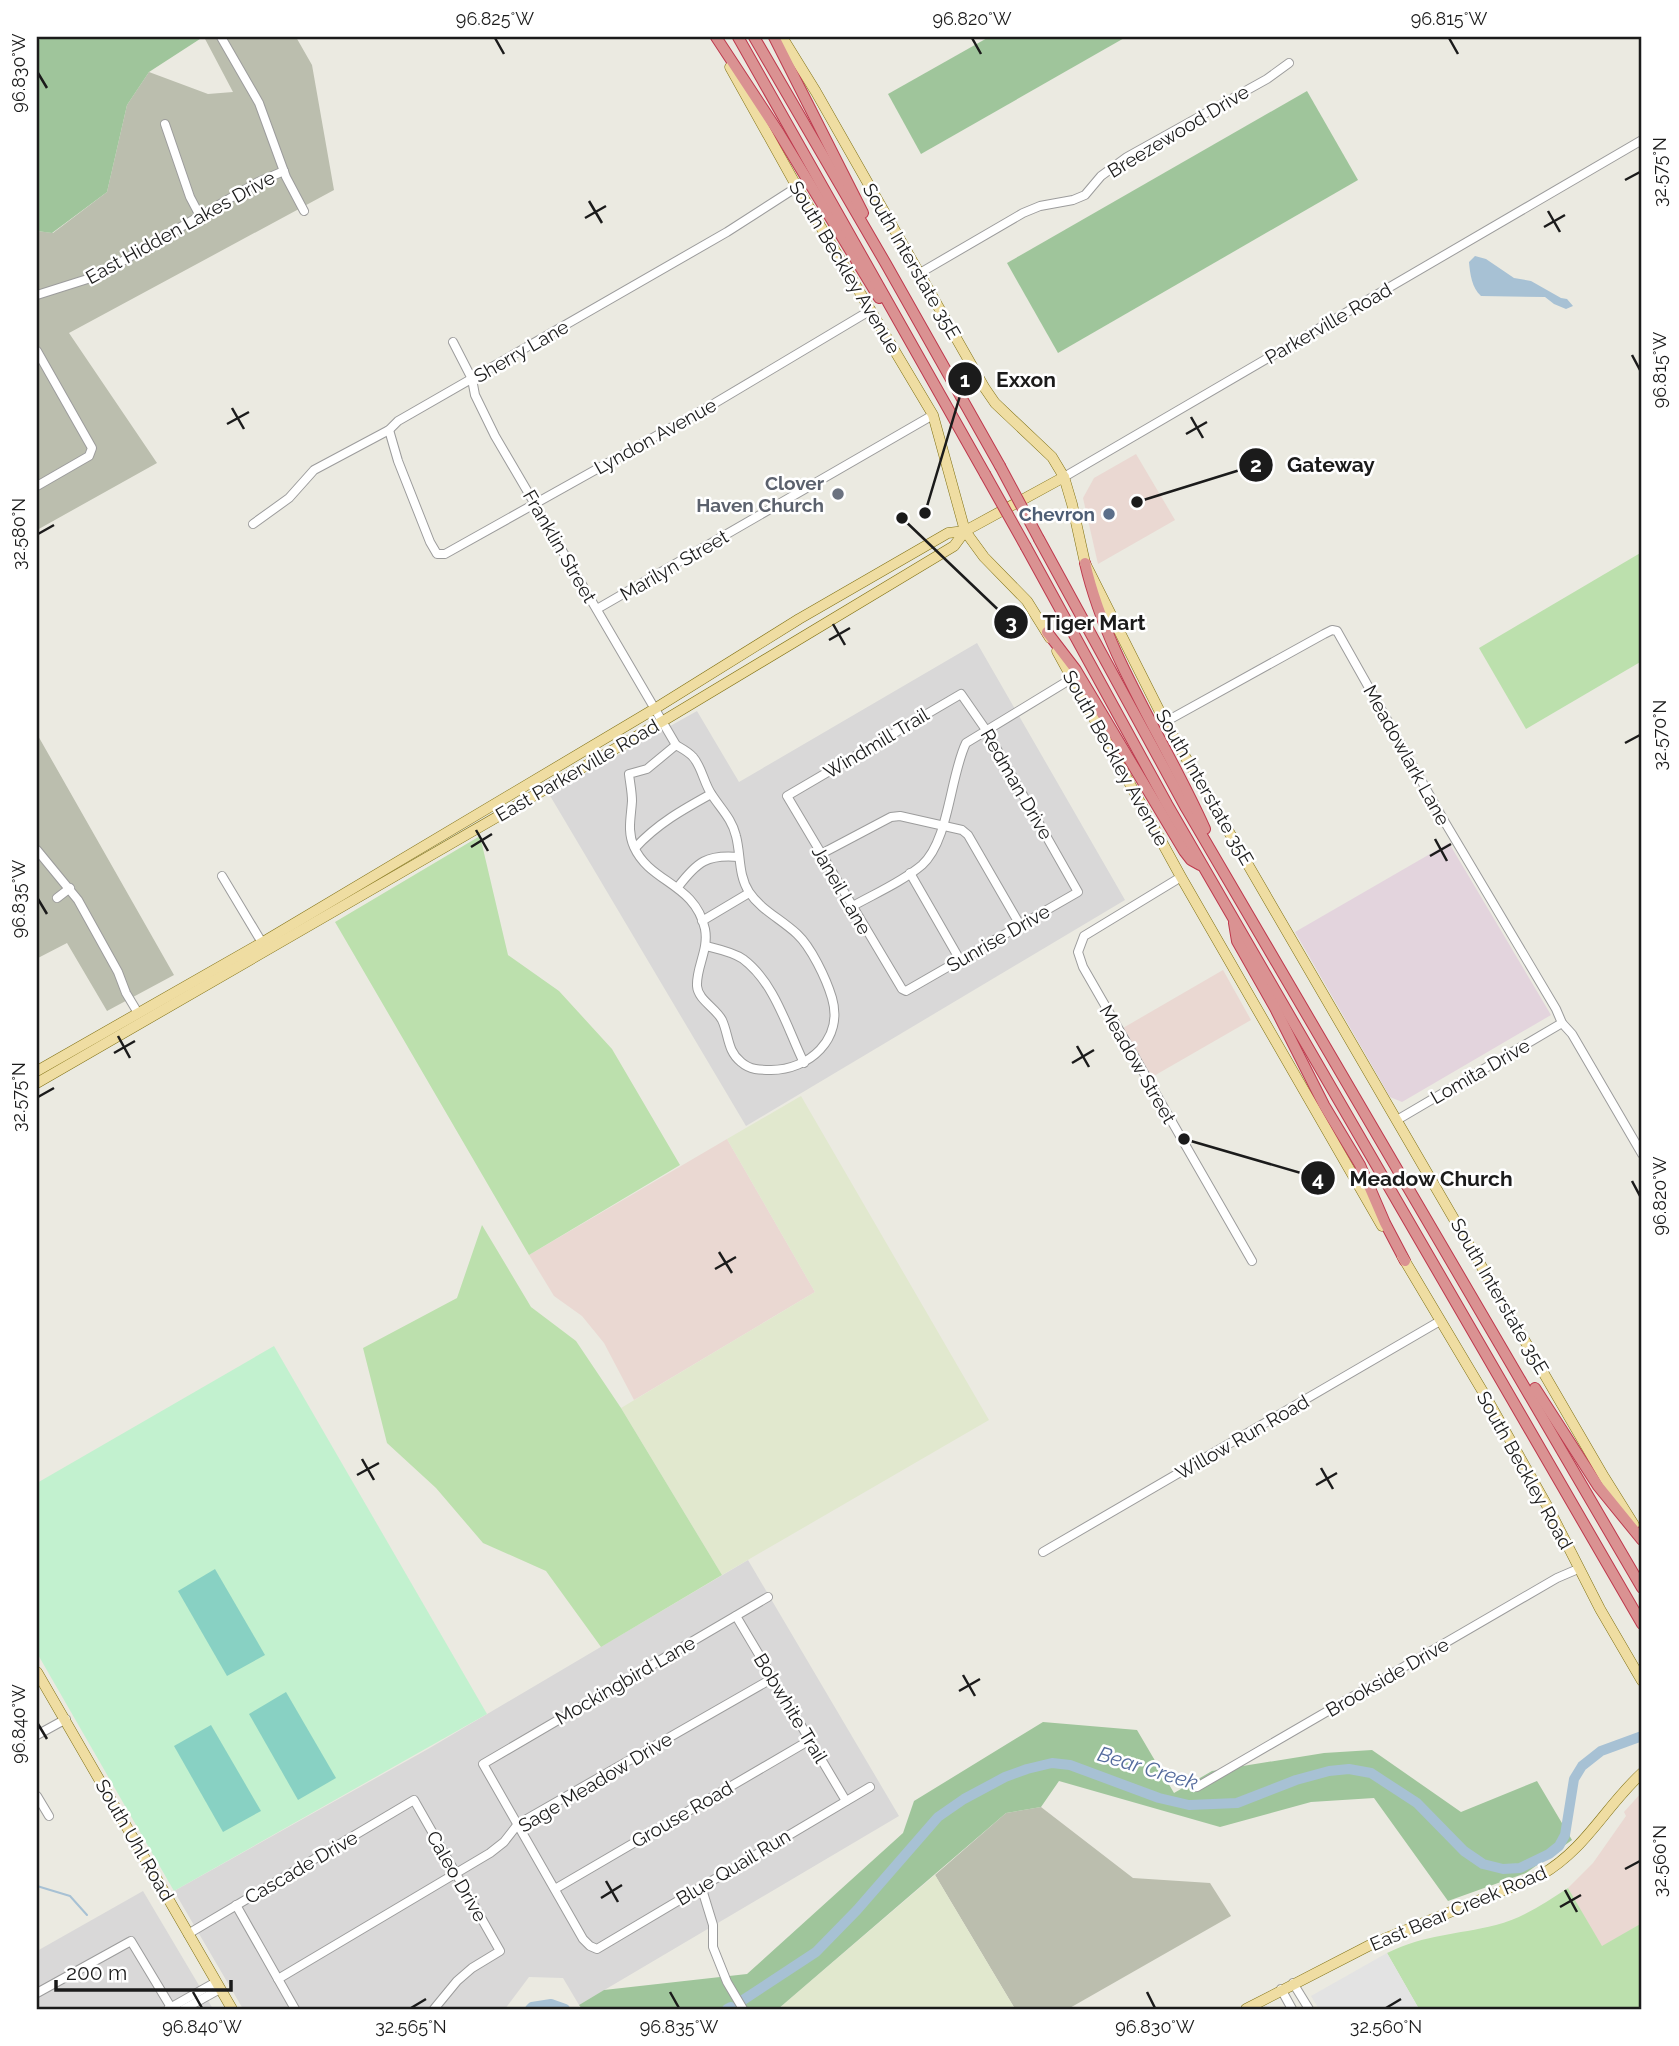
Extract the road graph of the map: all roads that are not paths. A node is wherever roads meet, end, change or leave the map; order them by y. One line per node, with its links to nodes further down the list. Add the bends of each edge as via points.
1 (221, 37): 10 (street, via 263,111)
2 (714, 37): 11 (main road, South Beckley Avenue); 20 (highway, via 779,133 890,317)
3 (738, 37): 20 (highway)
4 (754, 37): 14 (highway)
5 (774, 37): 14 (highway)
6 (782, 37): 15 (main road, South Interstate 35E)
7 (1289, 63): 15 (street, Breezewood Drive, via 1120,162 1084,195 1023,213)
8 (165, 124): 13 (street)
9 (1642, 140): 24 (street, Parkerville Road)
10 (284, 170): 12 (street); 13 (street, East Hidden Lakes Drive)
11 (797, 187): 17 (main road, South Beckley Avenue); 21 (street, Sherry Lane)
12 (304, 211)
13 (200, 216): 16 (street, East Hidden Lakes Drive, via 97,276)
14 (886, 264): 55 (highway, bridge)
15 (920, 273): 24 (main road, South Interstate 35E, via 995,403 1052,457)
16 (37, 295)
17 (871, 310): 22 (main road, South Beckley Avenue); 26 (street, Lyndon Avenue)
18 (453, 342): 21 (street, Franklin Street)
19 (37, 351): 25 (street, via 92,446 89,456)
20 (921, 357): 54 (highway, bridge)
21 (472, 379): 23 (street, Sherry Lane); 26 (street, Franklin Street, via 495,436)
22 (933, 415): 29 (main road, South Beckley Avenue); 33 (street, Marilyn Street)
23 (390, 430): 26 (street, Lyndon Avenue, via 420,521 437,554 456,549); 28 (street, Sherry Lane, via 314,470 289,498)
24 (1064, 477): 27 (main road, Parkerville Road); 32 (main road, South Interstate 35E)
25 (37, 486)
26 (536, 504): 33 (street, Franklin Street)
27 (1013, 505): 29 (main road, East Parkerville Road)
28 (253, 524)
29 (965, 531): 30 (main road, East Parkerville Road, via 947,533); 31 (main road, East Parkerville Road, via 954,546); 35 (main road, South Beckley Avenue, via 1022,594)
30 (921, 548): 31 (main road); 34 (main road, East Parkerville Road)
31 (929, 561): 36 (main road, East Parkerville Road)
32 (1085, 563): 43 (main road, South Interstate 35E); 55 (highway, via 1115,649)
33 (597, 609): 41 (street, Franklin Street)
34 (778, 632): 36 (main road); 37 (main road, East Parkerville Road)
35 (1047, 632): 38 (main road, South Beckley Avenue); 54 (highway, via 1076,670 1184,852)
36 (786, 646): 40 (main road, East Parkerville Road)
37 (718, 670): 40 (main road, via 721,676); 41 (main road, East Parkerville Road)
38 (1071, 678): 44 (street); 60 (main road, South Beckley Avenue)
39 (961, 694): 44 (street, Redman Drive); 46 (street, Windmill Trail)
40 (688, 706): 42 (main road, East Parkerville Road)
41 (656, 709): 42 (street, Franklin Street); 53 (main road, East Parkerville Road)
42 (663, 721): 45 (street, Franklin Street); 58 (main road, East Parkerville Road)
43 (1165, 722): 74 (street, Meadowlark Lane, via 1337,631); 79 (main road, South Interstate 35E)
44 (986, 730): 48 (street, via 962,750); 59 (street, Redman Drive)
45 (676, 745): 47 (street, Franklin Street, via 694,757); 49 (street, via 647,769 629,774 629,830)
46 (792, 793): 51 (street, Janeil Lane, via 787,796)
47 (711, 794): 49 (street, via 653,829); 52 (street, Franklin Street, via 727,814)
48 (943, 825): 51 (street, via 891,817); 56 (street, via 928,858); 68 (street, via 968,835)
49 (635, 848): 61 (street, via 654,872)
50 (37, 850): 62 (street)
51 (821, 854): 65 (street, Janeil Lane)
52 (739, 857): 61 (street, via 705,859); 63 (street, Franklin Street)
53 (393, 865): 58 (main road); 70 (main road, East Parkerville Road)
54 (1204, 867): 66 (highway)
55 (1222, 870): 83 (highway)
56 (910, 873): 65 (street); 71 (street)
57 (222, 876): 70 (street)
58 (398, 876): 70 (main road, East Parkerville Road)
59 (1070, 876): 68 (street, Sunrise Drive, via 1078,892)
60 (1181, 877): 81 (street, Meadow Street, via 1084,936 1078,952); 82 (main road, South Beckley Avenue)
61 (678, 887): 67 (street)
62 (70, 888): 64 (street); 73 (street)
63 (749, 893): 67 (street); 76 (street, via 803,941 832,999 835,1015 830,1037)
64 (57, 898)
65 (851, 907): 72 (street, Janeil Lane)
66 (1233, 916): 82 (highway, via 1237,941 1360,1164); 91 (highway)
67 (702, 921): 69 (street)
68 (1020, 925): 71 (street, Sunrise Drive)
69 (706, 946): 76 (street, via 741,957 754,969 770,989); 76 (street, via 697,988 722,1020 731,1051 749,1068 760,1070)
70 (265, 947): 73 (main road, East Parkerville Road)
71 (960, 960): 72 (street, Sunrise Drive, via 913,988)
72 (902, 989)
73 (140, 1017): 75 (main road, East Parkerville Road)
74 (1562, 1023): 79 (street, Lomita Drive); 80 (street, Meadowlark Lane)
75 (76, 1054): 77 (main road, East Parkerville Road); 78 (main road, East Parkerville Road)
76 (803, 1063)
77 (37, 1071)
78 (37, 1083)
79 (1397, 1120): 85 (main road, South Interstate 35E)
80 (1642, 1154)
81 (1252, 1261)
82 (1405, 1261): 84 (main road, South Beckley Road)
83 (1452, 1262): 85 (highway, via 1598,1486); 88 (highway)
84 (1440, 1321): 86 (street, Willow Run Road); 87 (main road, South Beckley Road)
85 (1642, 1538)
86 (1043, 1552)
87 (1578, 1569): 94 (main road, South Beckley Road); 100 (street, Brookside Drive)
88 (1642, 1588)
89 (768, 1597): 90 (street, Mockingbird Lane)
90 (736, 1616): 93 (street, Bobwhite Trail); 105 (street, Mockingbird Lane, via 483,1764)
91 (1642, 1623)
92 (37, 1672): 95 (main road, South Uhl Road)
93 (773, 1678): 97 (street, Bobwhite Trail); 105 (street, Sage Meadow Drive)
94 (1642, 1681)
95 (66, 1719): 96 (street); 110 (main road, South Uhl Road)
96 (37, 1735)
97 (810, 1740): 103 (street, Bobwhite Trail); 108 (street, Grouse Road)
98 (1642, 1773): 112 (main road, East Bear Creek Road, via 1559,1865)
99 (870, 1787): 103 (street, Blue Quail Run)
100 (1198, 1787)
101 (37, 1796): 104 (street)
102 (414, 1800): 106 (street, Caleo Drive); 109 (street, Cascade Drive)
103 (846, 1801): 107 (street, Blue Quail Run)
104 (48, 1816)
105 (518, 1824): 106 (street, Sage Meadow Drive, via 497,1848); 108 (street)
106 (456, 1874): 111 (street, Sage Meadow Drive); 120 (street, Caleo Drive, via 500,1951 464,1974)
107 (701, 1886): 108 (street, Blue Quail Run, via 597,1949 583,1938); 121 (street, via 713,1925 713,1947)
108 (555, 1889)
109 (236, 1905): 110 (street, Cascade Drive); 111 (street)
110 (188, 1934): 113 (main road, South Uhl Road)
111 (278, 1979): 119 (street)
112 (1293, 1983): 114 (main road, East Bear Creek Road); 124 (street)
113 (218, 1985): 116 (street); 117 (street); 118 (main road, South Uhl Road)
114 (1281, 1990): 122 (main road, East Bear Creek Road); 123 (street)
115 (37, 1993): 116 (street, via 131,1941)
116 (171, 2009)
117 (184, 2009)
118 (232, 2009)
119 (295, 2009)
120 (434, 2009)
121 (743, 2009)
122 (1247, 2009)
123 (1292, 2009)
124 (1309, 2009)

